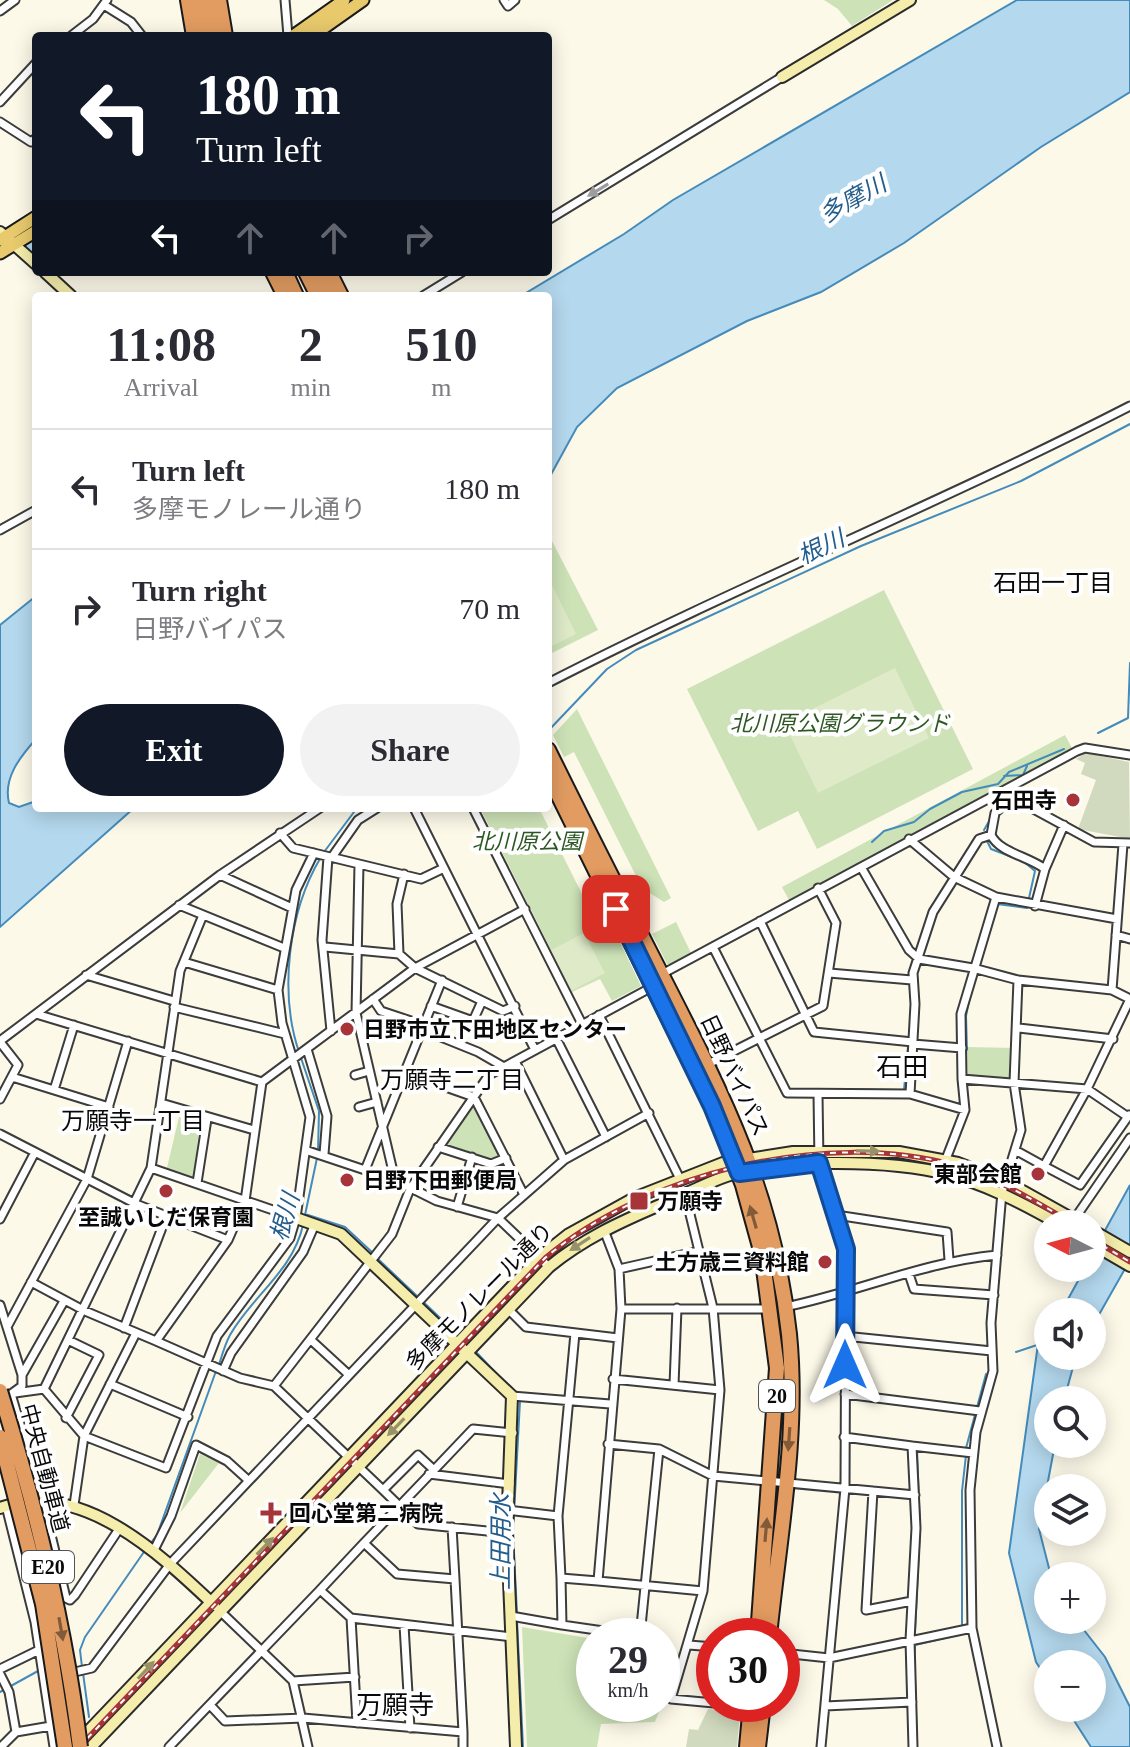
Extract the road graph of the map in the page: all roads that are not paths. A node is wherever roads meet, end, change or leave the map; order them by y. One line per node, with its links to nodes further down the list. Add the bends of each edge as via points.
1 (15, 0): 13 (street)
2 (188, 0): 14 (highway)
3 (198, 0): 14 (highway)
4 (209, 0): 14 (highway)
5 (219, 0): 17 (highway)
6 (285, 0): 18 (street)
7 (344, 0): 19 (main road)
8 (363, 0): 20 (main road)
9 (504, 0): 10 (street, via 508,6)
10 (515, 0)
11 (910, 0): 22 (main road)
12 (106, 3): 15 (street); 16 (street)
13 (0, 11)
14 (197, 30)
15 (75, 32)
16 (139, 32)
17 (224, 32)
18 (289, 32)
19 (296, 32)
20 (318, 32)
21 (32, 67): 23 (street)
22 (782, 77): 26 (street, one-way to 26)
23 (0, 102)
24 (0, 122): 25 (street)
25 (32, 141)
26 (552, 218)
27 (32, 220): 29 (main road)
28 (32, 232): 29 (main road)
29 (5, 239): 30 (main road); 31 (main road)
30 (0, 253)
31 (32, 261)
32 (49, 276): 34 (main road)
33 (456, 276): 35 (street)
34 (67, 292)
35 (430, 292)
36 (1130, 406): 39 (street)
37 (32, 512): 38 (street)
38 (0, 530)
39 (552, 681)
40 (1130, 755): 43 (street, via 1080,750)
41 (552, 759): 53 (highway, 日野バイパス / 20)
42 (552, 781): 53 (highway, 日野バイパス / 20)
43 (1004, 793): 44 (street); 52 (street)
44 (1012, 798): 49 (street); 51 (street, via 995,813)
45 (314, 812): 50 (street)
46 (371, 812): 56 (street)
47 (416, 812): 59 (street)
48 (475, 812): 69 (street)
49 (1064, 825): 54 (street, via 1094,842); 60 (street)
50 (280, 833): 55 (street, via 293,848); 62 (street)
51 (991, 835): 60 (street, via 1004,850); 63 (street, via 979,839)
52 (909, 839): 58 (street); 63 (street)
53 (588, 842): 88 (highway, 日野バイパス / 20)
54 (1126, 844): 71 (street)
55 (314, 854): 56 (street); 68 (street)
56 (329, 857): 57 (street); 76 (street, via 323,896)
57 (359, 864): 61 (street); 79 (street)
58 (861, 867): 64 (street); 81 (street)
59 (444, 868): 61 (street, via 421,879); 73 (street)
60 (1045, 869): 67 (street)
61 (404, 874): 80 (street, via 397,904)
62 (220, 875): 66 (street); 68 (street)
63 (954, 877): 65 (street); 81 (street, via 933,912)
64 (818, 888): 72 (street); 85 (street, via 836,923)
65 (996, 897): 67 (street); 84 (street)
66 (179, 905): 70 (street); 86 (street)
67 (1035, 906): 71 (street)
68 (292, 908): 78 (street)
69 (525, 909): 73 (street); 103 (street)
70 (203, 915): 78 (street); 82 (street)
71 (1117, 919): 74 (street)
72 (760, 921): 77 (street); 102 (street)
73 (477, 934): 83 (street); 98 (street)
74 (1116, 935): 75 (street); 92 (street)
75 (1130, 939)
76 (325, 947): 79 (street); 107 (street)
77 (713, 947): 88 (street); 109 (street)
78 (284, 948): 91 (street)
79 (358, 952): 80 (street); 99 (street)
80 (399, 954): 83 (street)
81 (919, 959): 84 (street); 89 (street)
82 (184, 962): 91 (street); 96 (street)
83 (415, 968): 87 (street); 93 (street)
84 (973, 968): 90 (street); 115 (street, via 961,1014)
85 (829, 973): 89 (street); 102 (street, via 823,1006)
86 (86, 975): 96 (street); 100 (street)
87 (442, 980): 95 (street); 97 (street)
88 (658, 980): 101 (street); 121 (highway, 日野バイパス / 20); 159 (highway, 日野バイパス / 20)
89 (912, 980): 114 (street)
90 (1018, 980): 92 (street); 106 (street)
91 (278, 990): 108 (street)
92 (1112, 990): 94 (street)
93 (373, 999): 99 (street); 105 (street, via 381,1011)
94 (1130, 999): 111 (street)
95 (482, 1001): 97 (street, via 473,1021); 98 (street, via 503,1011)
96 (174, 1004): 108 (street); 118 (street)
97 (431, 1006): 105 (street)
98 (515, 1006): 117 (street)
99 (356, 1013): 107 (street); 123 (street)
100 (36, 1014): 104 (street); 113 (street)
101 (599, 1015): 103 (street); 141 (street)
102 (806, 1015): 109 (street); 114 (street, via 814,1032)
103 (582, 1024): 110 (street)
104 (74, 1025): 112 (street); 131 (street)
105 (422, 1027): 122 (street); 124 (street)
106 (1019, 1028): 111 (street); 129 (street)
107 (331, 1031): 116 (street)
108 (285, 1034): 119 (street)
109 (758, 1037): 121 (street); 132 (street, via 787,1093)
110 (556, 1038): 117 (street); 147 (street)
111 (1113, 1039): 130 (street)
112 (128, 1041): 118 (street); 138 (street)
113 (0, 1042): 126 (street, via 18,1065)
114 (913, 1043): 115 (street); 133 (street)
115 (962, 1048): 127 (street)
116 (305, 1050): 119 (street); 153 (street, via 327,1116)
117 (535, 1050): 120 (street)
118 (168, 1053): 128 (street); 137 (street)
119 (294, 1058): 128 (street); 151 (street, via 310,1117)
120 (515, 1061): 122 (street); 158 (street)
121 (708, 1064): 159 (highway, 日野バイパス / 20)
122 (504, 1067): 134 (street, via 489,1075)
123 (369, 1071): 125 (street); 136 (street)
124 (403, 1072): 134 (street); 144 (street)
125 (355, 1075)
126 (12, 1077): 131 (street); 135 (street)
127 (962, 1079): 129 (street); 140 (street)
128 (262, 1082): 145 (street)
129 (1014, 1083): 130 (street); 150 (street, via 1021,1130)
130 (1087, 1089): 142 (street); 160 (street)
131 (54, 1090): 138 (street)
132 (818, 1094): 133 (street); 155 (street)
133 (910, 1094): 140 (street)
134 (474, 1097): 149 (street); 156 (street)
135 (0, 1099)
136 (377, 1102): 139 (street); 144 (street)
137 (161, 1103): 143 (street); 161 (street)
138 (109, 1107): 163 (street)
139 (359, 1107)
140 (965, 1110): 157 (street)
141 (649, 1113): 147 (street); 164 (street)
142 (1129, 1115): 160 (street, via 1080,1185)
143 (207, 1119): 145 (street); 166 (street)
144 (382, 1124): 162 (street); 165 (street)
145 (254, 1130): 171 (street)
146 (0, 1134): 152 (street)
147 (606, 1137): 158 (street)
148 (1130, 1138): 176 (street)
149 (438, 1147): 154 (street); 168 (street)
150 (1015, 1150): 160 (street); 167 (street)
151 (308, 1151): 153 (street); 179 (street)
152 (35, 1152): 163 (street); 181 (street)
153 (324, 1154): 162 (street)
154 (472, 1157): 156 (street, via 491,1164); 173 (street)
155 (819, 1157): 157 (main road, 多摩モノレール通り, one-way to 157, via 899,1152); 159 (main road, 多摩モノレール通り); 167 (main road, 多摩モノレール通り, via 927,1167); 177 (street)
156 (506, 1158): 170 (street)
157 (946, 1159): 167 (main road, 多摩モノレール通り)
158 (564, 1160): 170 (street)
159 (744, 1165): 164 (main road, 多摩モノレール通り); 169 (main road, 多摩モノレール通り); 205 (highway, 日野バイパス / 20, via 769,1221)
160 (1044, 1166)
161 (151, 1168): 166 (street); 172 (street)
162 (365, 1170): 165 (street)
163 (87, 1179): 172 (street); 197 (street)
164 (680, 1179): 190 (main road, 多摩モノレール通り, via 602,1214)
165 (395, 1180): 168 (street)
166 (197, 1183): 171 (street)
167 (1004, 1186): 174 (main road, 多摩モノレール通り); 175 (main road, 多摩モノレール通り); 189 (street)
168 (410, 1189): 173 (street); 191 (street, via 392,1234)
169 (685, 1194): 183 (main road, 多摩モノレール通り); 186 (street)
170 (524, 1195): 180 (street)
171 (245, 1201): 179 (street); 185 (street)
172 (136, 1204): 178 (street); 208 (street)
173 (457, 1207): 180 (street)
174 (1039, 1210)
175 (1052, 1210)
176 (1084, 1210)
177 (836, 1215): 192 (street, via 947,1232); 198 (street, via 846,1249)
178 (166, 1217): 185 (street); 210 (street)
179 (296, 1218): 182 (main road); 221 (street, via 290,1238 217,1336)
180 (498, 1218): 190 (street); 201 (street)
181 (0, 1219)
182 (315, 1224): 191 (main road, via 341,1234); 222 (street, via 303,1252)
183 (604, 1230): 194 (main road, 多摩モノレール通り, one-way to 194); 195 (street)
184 (1106, 1238): 188 (main road)
185 (228, 1240): 217 (street)
186 (699, 1251): 195 (street); 204 (street)
187 (1106, 1252): 193 (main road)
188 (1130, 1252)
189 (997, 1255): 192 (street); 199 (street)
190 (540, 1257): 194 (street); 218 (main road, 多摩モノレール通り)
191 (373, 1258): 201 (main road); 215 (street)
192 (949, 1260): 196 (street)
193 (1130, 1266)
194 (549, 1267): 206 (main road, 多摩モノレール通り)
195 (619, 1269): 207 (street)
196 (909, 1274): 198 (street); 199 (street, via 914,1289)
197 (31, 1282): 200 (street); 209 (street)
198 (844, 1294): 205 (street); 213 (street)
199 (994, 1295): 219 (street)
200 (64, 1301): 208 (street); 224 (street)
201 (419, 1302): 218 (main road); 223 (street)
202 (0, 1305): 209 (street)
203 (677, 1308): 204 (street); 207 (street); 227 (street)
204 (713, 1308): 205 (street); 230 (street)
205 (778, 1308): 254 (highway, 日野バイパス / 20, via 791,1389)
206 (508, 1309): 212 (street, via 526,1327); 220 (main road, 多摩モノレール通り)
207 (621, 1309): 214 (street)
208 (85, 1311): 210 (street); 216 (street)
209 (7, 1327): 224 (street)
210 (124, 1328): 211 (street)
211 (136, 1333): 217 (street); 226 (street)
212 (575, 1333): 214 (street); 235 (street)
213 (844, 1336): 219 (street); 232 (street)
214 (618, 1338): 225 (street)
215 (311, 1340): 223 (street); 228 (street)
216 (70, 1341): 229 (street); 240 (street, via 99,1355)
217 (156, 1341): 221 (street)
218 (457, 1344): 220 (main road); 249 (main road, 多摩モノレール通り)
219 (992, 1351): 237 (street, via 993,1371)
220 (467, 1353): 233 (main road); 250 (main road, 多摩モノレール通り, one-way to 250)
221 (209, 1364): 222 (street); 238 (street)
222 (222, 1371): 228 (street)
223 (348, 1374): 239 (street)
224 (22, 1375): 231 (street, via 22,1386)
225 (613, 1379): 227 (street); 236 (street)
226 (110, 1384): 238 (street); 242 (street)
227 (674, 1385): 230 (street)
228 (274, 1386): 239 (street)
229 (44, 1389): 231 (street); 240 (street)
230 (720, 1390): 252 (street)
231 (6, 1392): 234 (street); 260 (street); 320 (highway, 中央自動車道 / E20, one-way to 320, bridge, via 57,1604)
232 (845, 1394): 237 (street); 244 (street)
233 (514, 1395): 235 (street); 241 (main road)
234 (0, 1397)
235 (568, 1400): 236 (street); 265 (street)
236 (610, 1404): 245 (street)
237 (977, 1410): 248 (street)
238 (188, 1417): 242 (street, via 166,1468)
239 (307, 1417): 249 (street); 253 (street)
240 (66, 1418): 242 (street)
241 (513, 1433): 251 (street, via 473,1429); 255 (main road)
242 (84, 1436): 261 (street)
243 (0, 1437): 318 (highway, 中央自動車道 / E20, bridge, via 43,1604)
244 (844, 1437): 246 (street); 256 (street)
245 (608, 1444): 247 (street); 274 (street)
246 (912, 1446): 248 (street); 259 (street)
247 (659, 1449): 252 (street); 275 (street)
248 (968, 1453): 289 (street)
249 (349, 1457): 250 (street); 279 (main road, 多摩モノレール通り, one-way to 249)
250 (358, 1466): 257 (street); 280 (main road, 多摩モノレール通り)
251 (432, 1472): 255 (street); 257 (street, via 418,1455); 262 (street)
252 (713, 1476): 254 (street); 277 (street)
253 (248, 1480): 270 (street, via 227,1461 196,1445 171,1516); 271 (street)
254 (778, 1483): 256 (street); 284 (highway, 日野バイパス / 20, one-way to 254); 285 (highway, 日野バイパス / 20)
255 (510, 1484): 264 (main road)
256 (845, 1488): 258 (street); 298 (street)
257 (383, 1490): 262 (street)
258 (873, 1491): 259 (street); 278 (street, via 866,1610)
259 (915, 1495): 278 (street)
260 (43, 1501): 261 (main road); 263 (main road); 267 (street, via 70,1600)
261 (74, 1505): 267 (main road)
262 (400, 1505): 266 (street, via 418,1524); 269 (street)
263 (3, 1507): 295 (street)
264 (512, 1511): 265 (street); 268 (main road)
265 (558, 1516): 272 (street)
266 (452, 1527): 268 (street); 273 (street)
267 (119, 1529): 270 (main road)
268 (507, 1533): 281 (main road)
269 (364, 1543): 273 (street, via 397,1574); 276 (street)
270 (148, 1548): 271 (main road)
271 (170, 1564): 279 (main road); 301 (street, via 89,1669)
272 (561, 1578): 274 (street); 287 (street)
273 (455, 1579): 290 (street)
274 (598, 1581): 275 (street)
275 (647, 1585): 277 (street); 283 (street)
276 (320, 1590): 282 (street); 296 (street)
277 (703, 1591): 293 (street)
278 (912, 1601): 292 (street)
279 (211, 1602): 280 (main road); 319 (main road, 多摩モノレール通り, one-way to 279)
280 (221, 1612): 296 (street); 321 (main road, 多摩モノレール通り)
281 (515, 1617): 287 (street); 291 (main road)
282 (351, 1618): 286 (street); 300 (street)
283 (642, 1618)
284 (760, 1618)
285 (770, 1618)
286 (404, 1625): 290 (street); 313 (street)
287 (562, 1625): 288 (street)
288 (576, 1627)
289 (966, 1629): 292 (street); 330 (street)
290 (458, 1632): 291 (street); 315 (street)
291 (512, 1637): 325 (main road)
292 (910, 1640): 298 (street); 305 (street)
293 (689, 1645): 294 (street); 304 (street, via 671,1699)
294 (696, 1646)
295 (39, 1650): 299 (street); 301 (street)
296 (262, 1650): 302 (street); 306 (street)
297 (800, 1655): 298 (street)
298 (829, 1658): 307 (street)
299 (0, 1671): 303 (street)
300 (355, 1677): 302 (street); 311 (street)
301 (45, 1679): 312 (street)
302 (293, 1681): 308 (street)
303 (6, 1687): 314 (street)
304 (696, 1701)
305 (912, 1702): 307 (street); 329 (street)
306 (210, 1705): 308 (street, via 225,1721); 322 (street)
307 (825, 1706): 328 (street)
308 (303, 1718): 311 (street); 323 (street)
309 (752, 1722): 326 (highway)
310 (756, 1722): 327 (highway)
311 (357, 1723): 313 (street)
312 (51, 1726): 314 (street); 317 (street)
313 (410, 1728): 315 (street)
314 (16, 1732): 316 (street)
315 (463, 1732): 324 (street)
316 (1, 1747)
317 (54, 1747)
318 (65, 1747)
319 (73, 1747)
320 (80, 1747)
321 (91, 1747)
322 (169, 1747)
323 (308, 1747)
324 (463, 1747)
325 (516, 1747)
326 (747, 1747)
327 (758, 1747)
328 (821, 1747)
329 (913, 1747)
330 (997, 1747)

